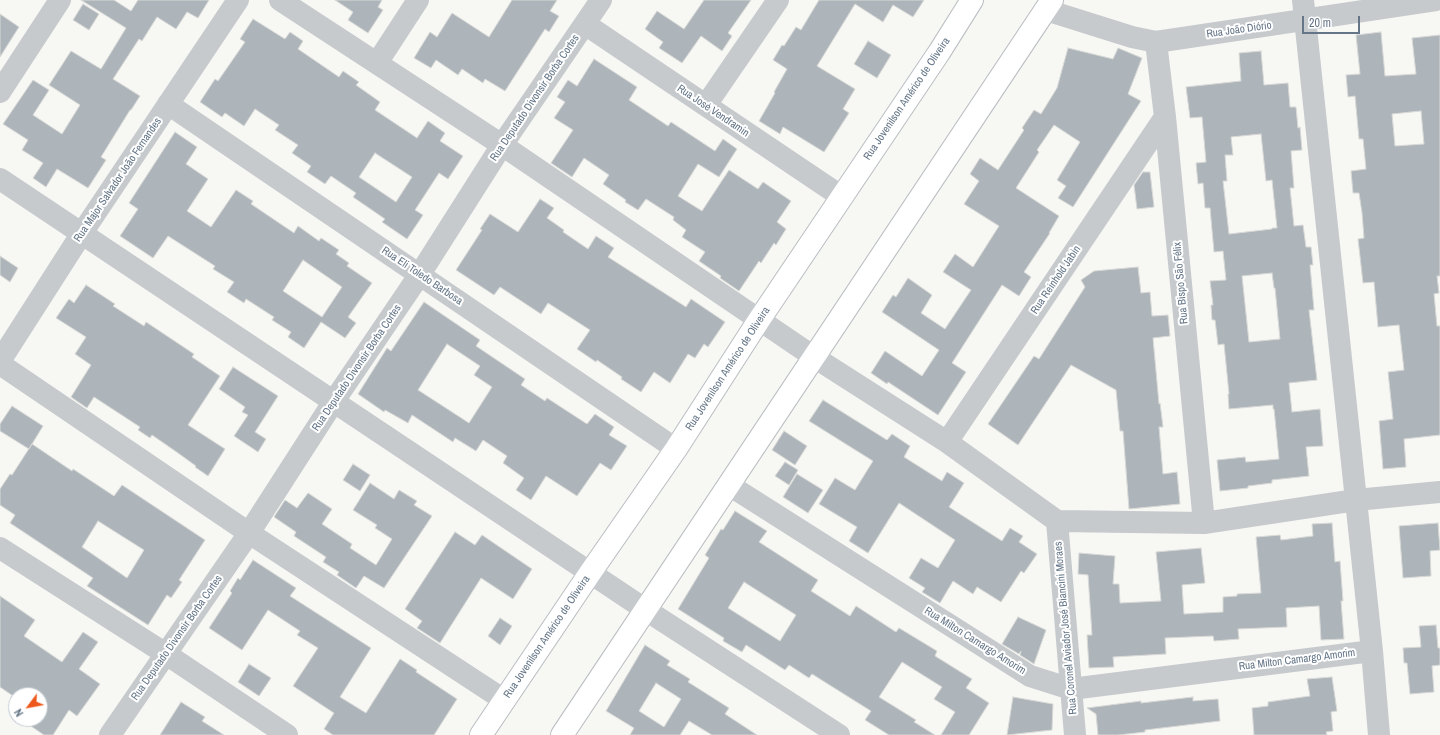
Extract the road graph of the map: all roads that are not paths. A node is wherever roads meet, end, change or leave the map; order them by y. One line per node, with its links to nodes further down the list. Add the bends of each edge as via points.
1 (60, 0): 14 (street)
2 (238, 0): 15 (street, Rua Major Salvador João Fernandes)
3 (280, 0): 13 (street)
4 (418, 0): 13 (street)
5 (601, 0): 11 (street, Rua Deputado Divonsir Borba Cortes)
6 (778, 0): 16 (street)
7 (972, 0): 20 (main road, Rua Jovenilson Américo de Oliveira)
8 (1436, 0): 10 (street, Rua João Diório)
9 (1049, 5): 12 (street, Rua João Diório, via 1132,37); 24 (main road)
10 (1304, 10): 12 (street, Rua João Diório); 32 (street)
11 (585, 24): 16 (street, Rua José Vendramin); 18 (street, Rua Deputado Divonsir Borba Cortes)
12 (1156, 42): 17 (street, Rua Bispo São Félix)
13 (377, 63): 18 (street)
14 (0, 92)
15 (168, 104): 21 (street, Rua Major Salvador João Fernandes); 22 (street, Rua Eli Toledo Barbosa)
16 (706, 105): 20 (street, Rua José Vendramin)
17 (1165, 117): 28 (street, Rua Reinhold Jabin); 34 (street, Rua Bispo São Félix)
18 (502, 145): 22 (street, Rua Deputado Divonsir Borba Cortes); 23 (street)
19 (0, 178): 21 (street)
20 (842, 197): 23 (main road, Rua Jovenilson Américo de Oliveira)
21 (82, 233): 25 (street, Rua Major Salvador João Fernandes); 27 (street)
22 (420, 274): 27 (street, Rua Deputado Divonsir Borba Cortes); 29 (street, Rua Eli Toledo Barbosa)
23 (759, 320): 24 (street); 29 (main road, Rua Jovenilson Américo de Oliveira)
24 (814, 357): 28 (street); 30 (main road)
25 (0, 361)
26 (0, 364): 35 (street)
27 (334, 401): 35 (street, Rua Deputado Divonsir Borba Cortes); 37 (street)
28 (947, 442): 33 (street)
29 (676, 449): 37 (main road, Rua Jovenilson Américo de Oliveira)
30 (729, 485): 38 (main road); 41 (street, Rua Milton Camargo Amorim, via 1030,676)
31 (1440, 492): 32 (street)
32 (1356, 500): 34 (street); 39 (street)
33 (1057, 521): 34 (street); 41 (street, Rua Coronel Aviador José Biancini Moraes)
34 (1204, 523)
35 (249, 533): 40 (street, Rua Deputado Divonsir Borba Cortes); 42 (street)
36 (0, 548): 40 (street)
37 (590, 573): 38 (street); 42 (main road, Rua Jovenilson Américo de Oliveira)
38 (646, 610): 46 (main road); 47 (street)
39 (1372, 651): 41 (street, Rua Milton Camargo Amorim); 49 (street)
40 (166, 654): 43 (street, Rua Deputado Divonsir Borba Cortes); 44 (street)
41 (1071, 689): 48 (street, Rua Coronel Aviador José Biancini Moraes)
42 (504, 700): 45 (main road, Rua Jovenilson Américo de Oliveira)
43 (110, 735)
44 (287, 735)
45 (481, 735)
46 (562, 735)
47 (839, 735)
48 (1075, 735)
49 (1379, 735)

